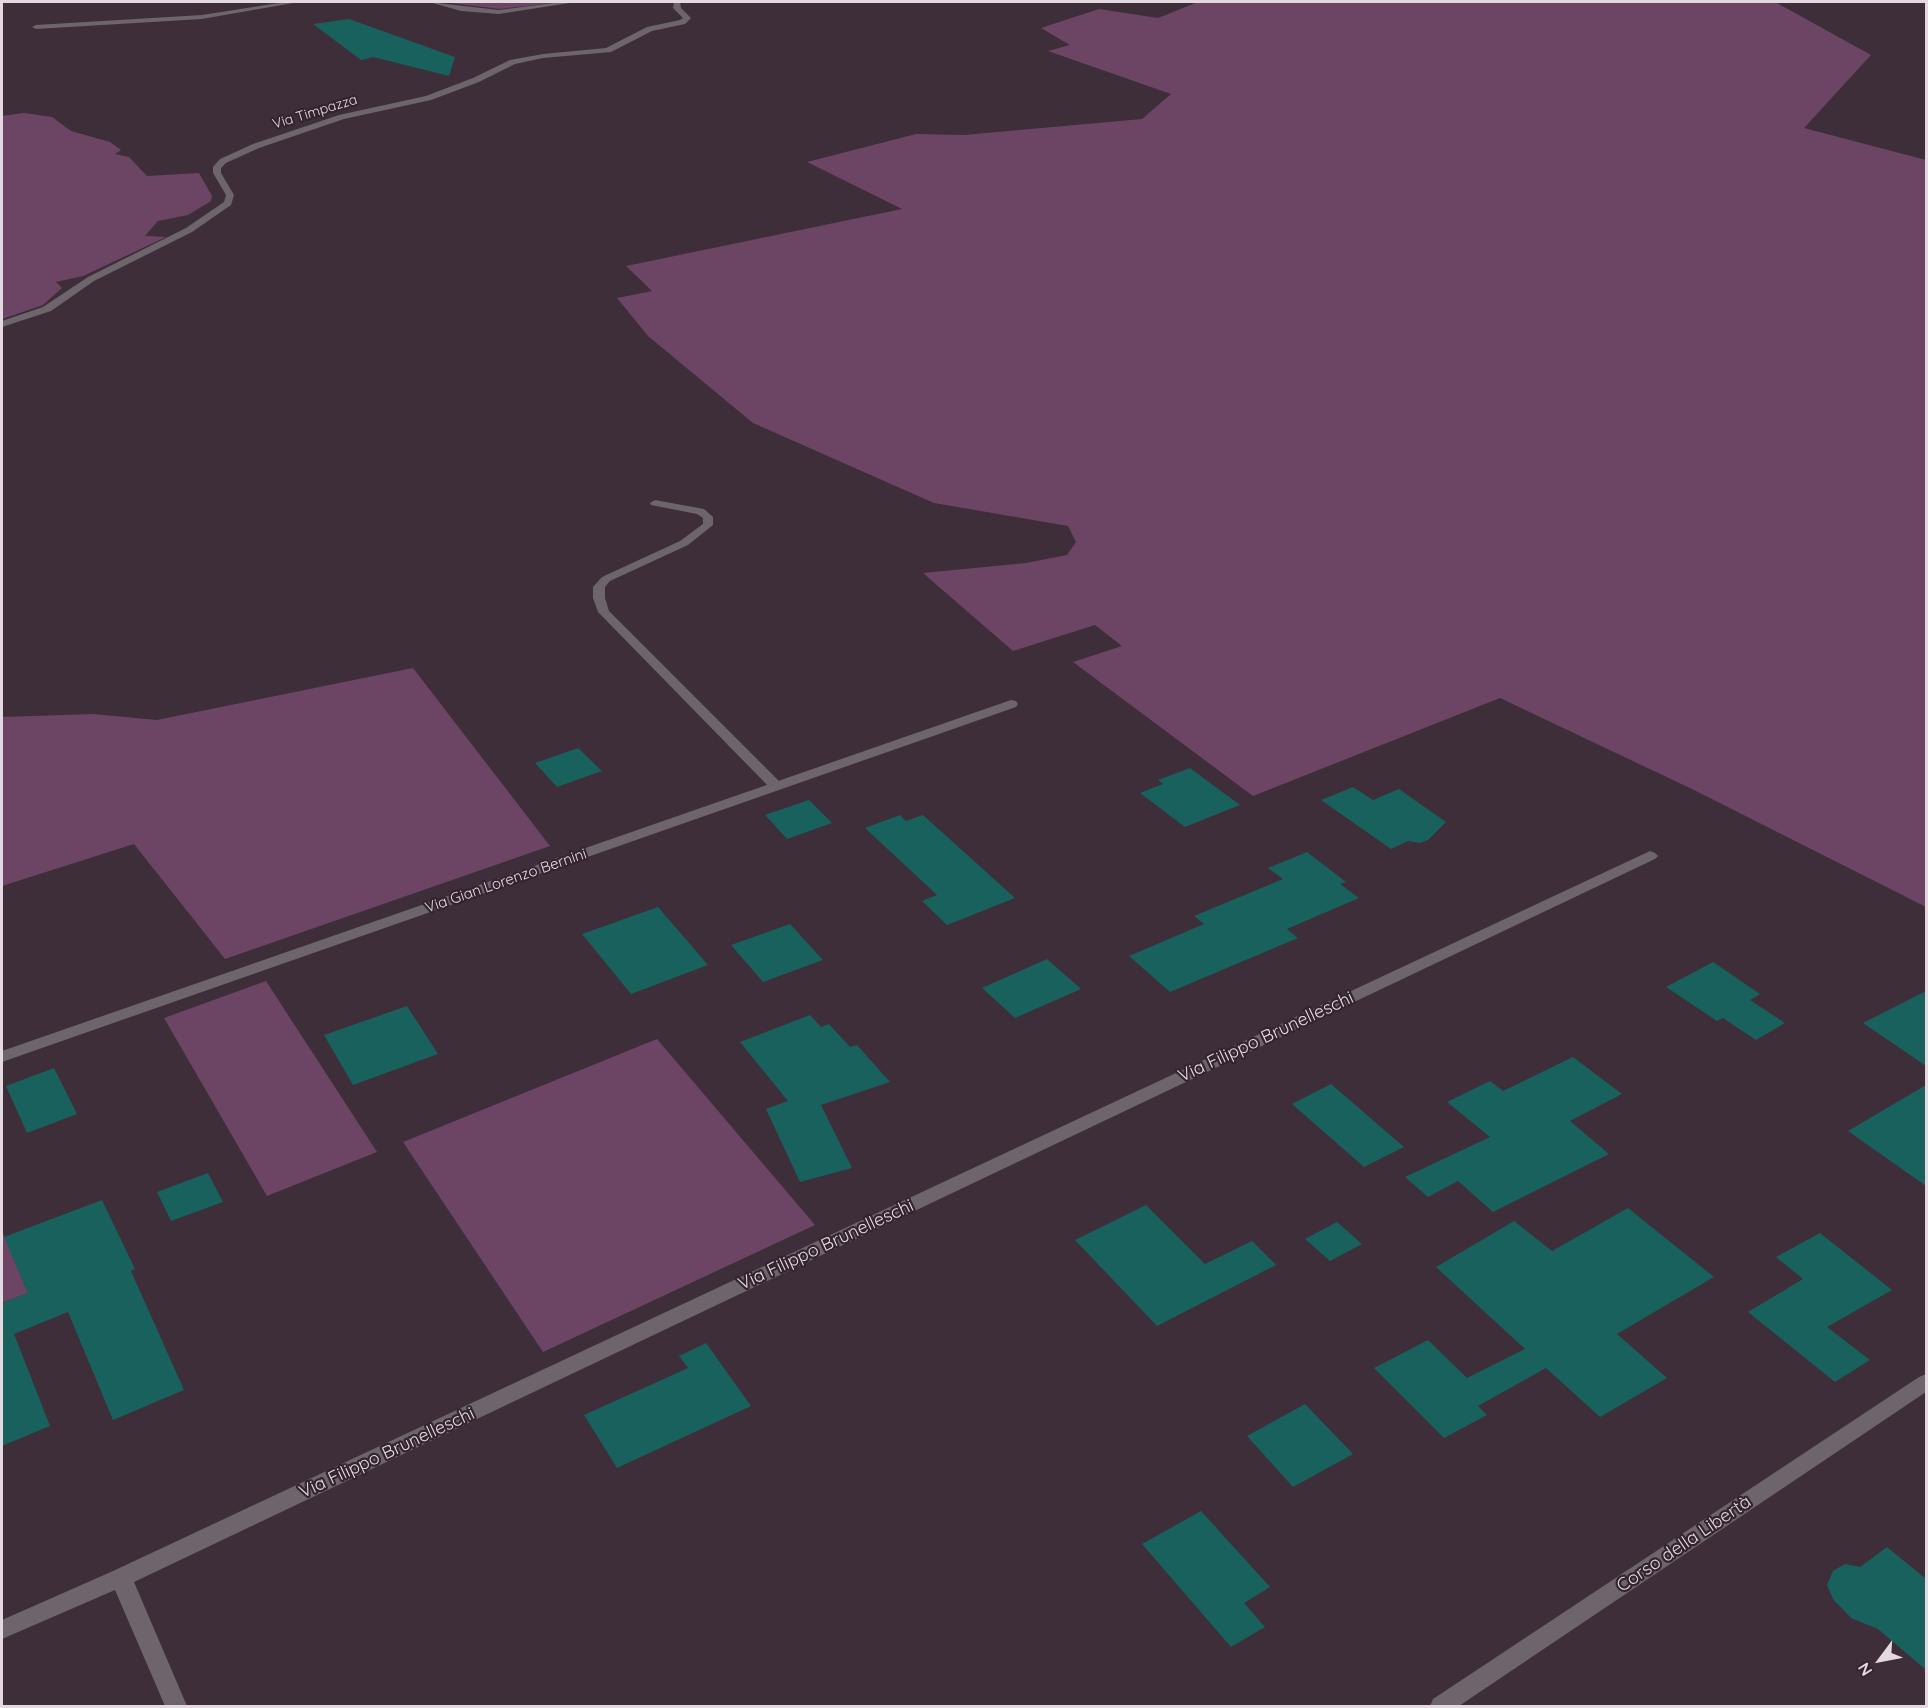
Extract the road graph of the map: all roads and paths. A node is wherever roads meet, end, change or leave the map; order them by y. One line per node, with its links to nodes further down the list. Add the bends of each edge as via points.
1 (294, 2): 5 (street, via 202,17)
2 (433, 2): 3 (street, via 499,12)
3 (572, 2)
4 (677, 2): 6 (street, Via Timpazza, via 677,8 687,18 682,22 650,29 608,50 513,62 428,98 342,117 255,146 217,167 230,195 228,203 189,230 91,279 47,309)
5 (36, 27)
6 (2, 324)
7 (655, 502): 9 (lane, via 700,511 708,518 708,525 684,543 606,579 600,586 599,598 604,612)
8 (1011, 704): 9 (street, Via Gian Lorenzo Bernini)
9 (776, 786): 11 (street, Via Gian Lorenzo Bernini)
10 (1650, 856): 13 (street, Via Filippo Brunelleschi)
11 (2, 1057)
12 (1926, 1382): 16 (street, Corso della Libertà)
13 (121, 1578): 14 (street, Via Filippo Brunelleschi); 15 (street)
14 (2, 1630)
15 (176, 1707)
16 (1441, 1707)

